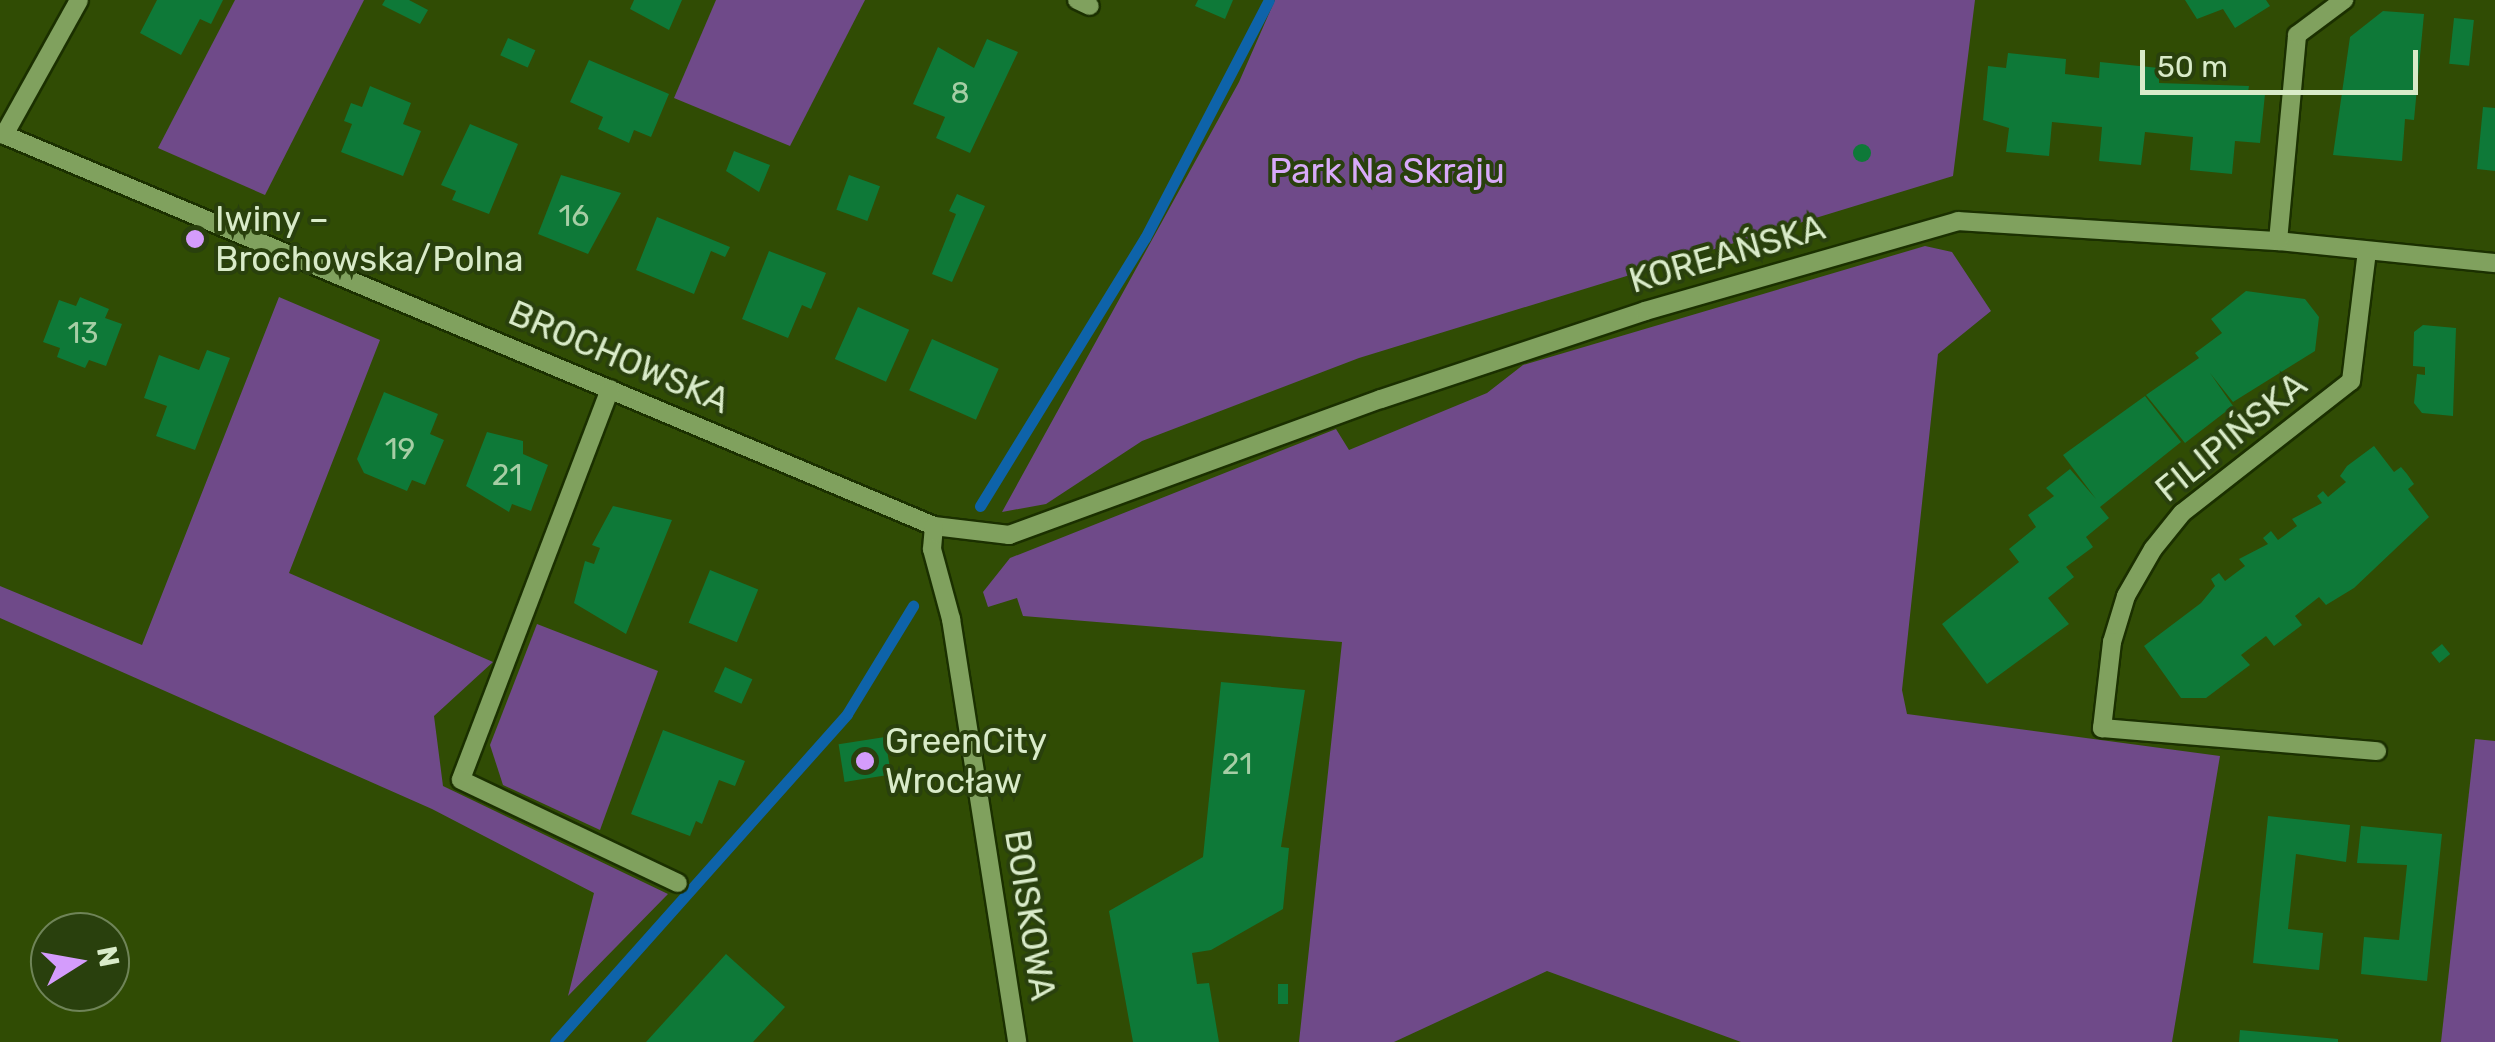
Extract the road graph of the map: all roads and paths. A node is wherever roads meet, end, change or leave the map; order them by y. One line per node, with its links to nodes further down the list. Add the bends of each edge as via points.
1 (79, 0): 3 (street)
2 (2344, 0): 4 (street, via 2297,35)
3 (2, 134): 7 (street, BROCHOWSKA)
4 (2278, 241): 5 (street, KOREAŃSKA); 9 (street, KOREAŃSKA, via 1958,221 1645,311)
5 (2367, 251): 6 (street, KOREAŃSKA); 10 (street, FILIPIŃSKA, via 2351,381 2182,513 2152,549 2126,596 2112,642 2102,728)
6 (2495, 263)
7 (610, 389): 8 (street, BROCHOWSKA); 11 (street, via 461,780)
8 (934, 526): 9 (street, BROCHOWSKA); 12 (street, BOISKOWA, via 932,549 951,620)
9 (1008, 535)
10 (2377, 751)
11 (678, 883)
12 (1017, 1042)

